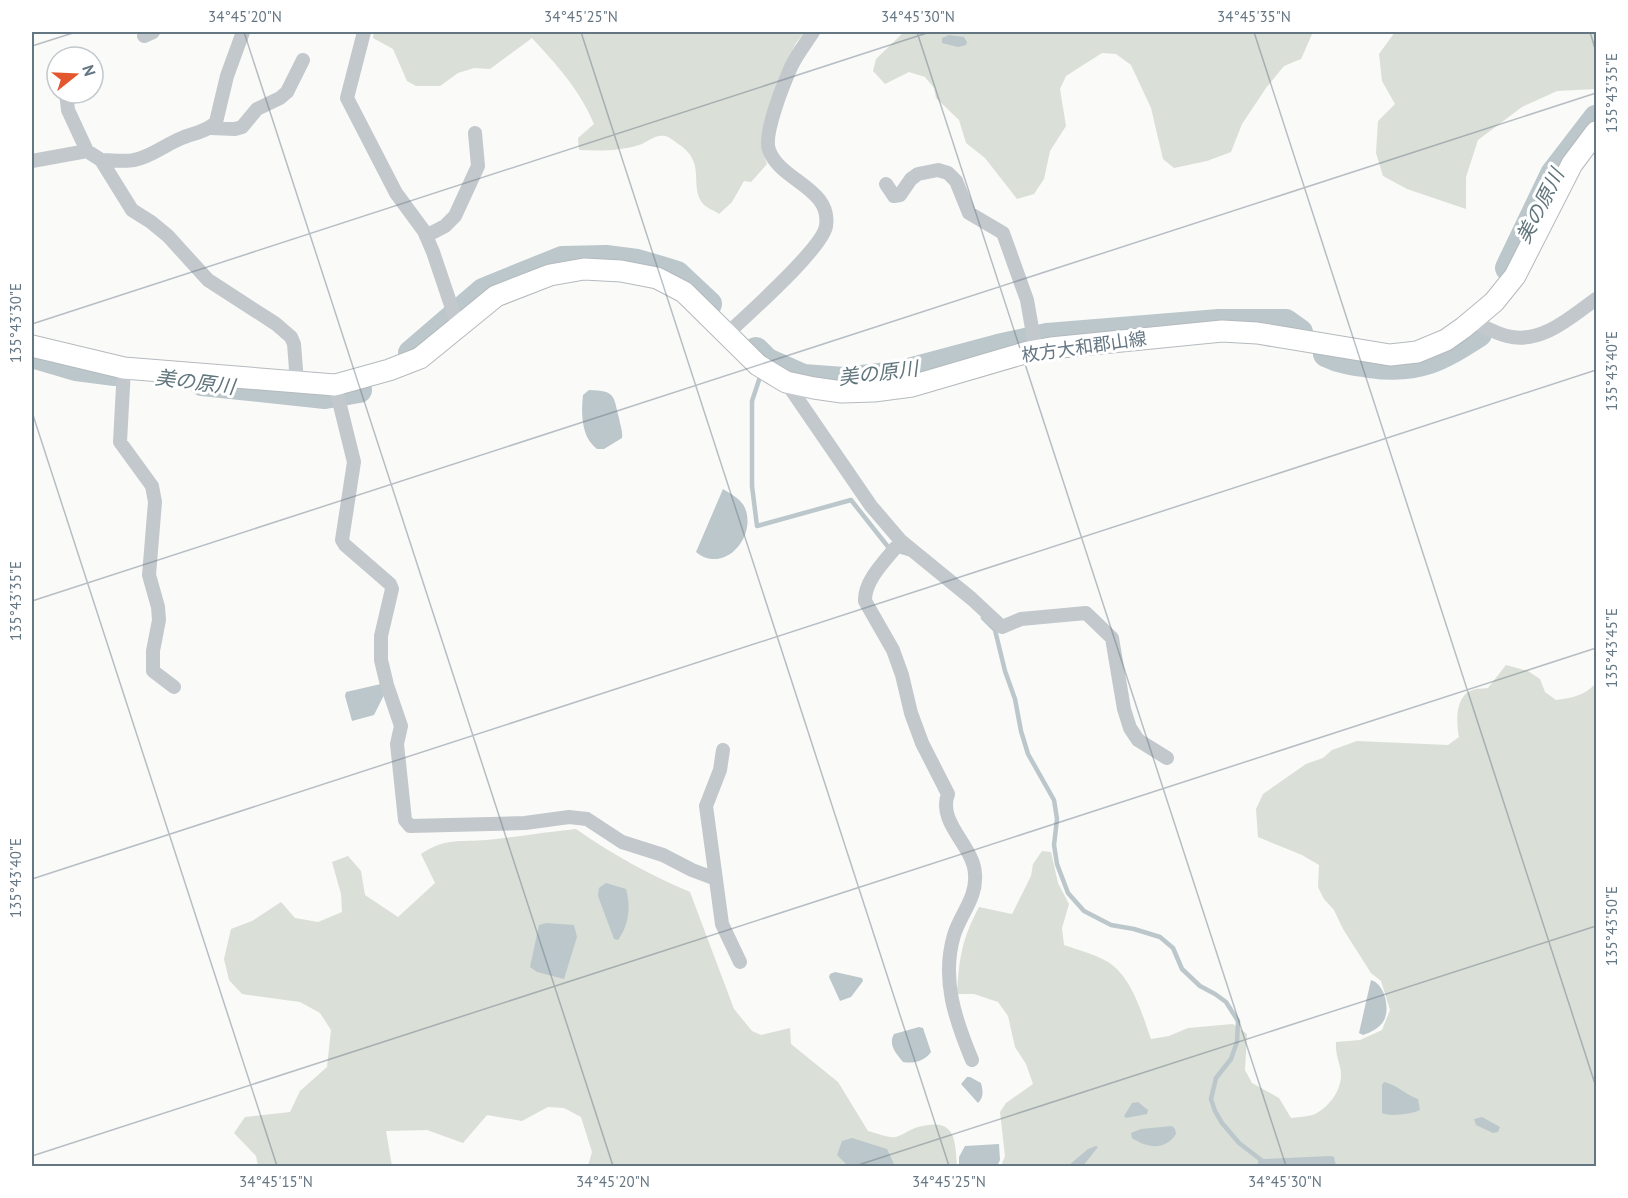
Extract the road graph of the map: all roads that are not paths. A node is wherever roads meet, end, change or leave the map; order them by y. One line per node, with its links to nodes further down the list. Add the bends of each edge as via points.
1 (243, 32): 6 (street, via 216,123)
2 (364, 32): 13 (street, via 347,98 396,193)
3 (813, 32): 17 (street, via 792,65 775,107 767,147 774,161 823,205 826,229 807,256)
4 (303, 60): 6 (street, via 287,92 257,109 242,127)
5 (67, 105): 9 (street)
6 (211, 128): 10 (street, via 139,159)
7 (1596, 132): 15 (main road, 枚方大和郡山線, via 1572,164 1515,276)
8 (475, 133): 13 (street, via 478,166 455,216)
9 (87, 151): 10 (street); 11 (street)
10 (101, 160): 21 (street, via 132,210 168,236 208,280 291,337)
11 (32, 161)
12 (886, 184): 19 (street, via 894,196 900,195 918,174 938,170 948,173 956,181 969,213 1003,233 1027,300)
13 (426, 236): 16 (street)
14 (1596, 298): 15 (street, via 1554,329 1533,338 1508,337)
15 (1472, 321): 19 (main road, 枚方大和郡山線, via 1446,340 1417,351 1390,355 1222,331)
16 (458, 326): 17 (main road, 枚方大和郡山線, via 496,296 550,275 584,269 657,278 684,292); 23 (main road, 枚方大和郡山線, via 420,358)
17 (728, 333): 22 (main road, 枚方大和郡山線, via 758,365)
18 (32, 346): 20 (main road, 枚方大和郡山線)
19 (1036, 351): 22 (main road, 枚方大和郡山線, via 912,386 874,391 842,392)
20 (124, 368): 21 (main road, 枚方大和郡山線); 25 (street, via 120,442 152,486 155,502 149,575 159,620 153,670)
21 (297, 382): 23 (main road, 枚方大和郡山線)
22 (786, 382): 24 (street, via 864,498)
23 (335, 385): 28 (street, via 354,462 342,540 392,589 381,636 381,660 401,726 397,744 405,820 410,826 587,819 622,842)
24 (901, 541): 27 (street, via 1002,627 1021,619 1086,614 1113,638 1118,681 1130,728 1138,740); 30 (street, via 864,594 893,650 922,743 948,794 950,820 972,857 976,888 955,934 950,966 956,1023)
25 (174, 687)
26 (723, 750): 28 (street, via 706,806)
27 (1167, 758)
28 (716, 879): 29 (street, via 722,924)
29 (740, 962)
30 (972, 1060)

